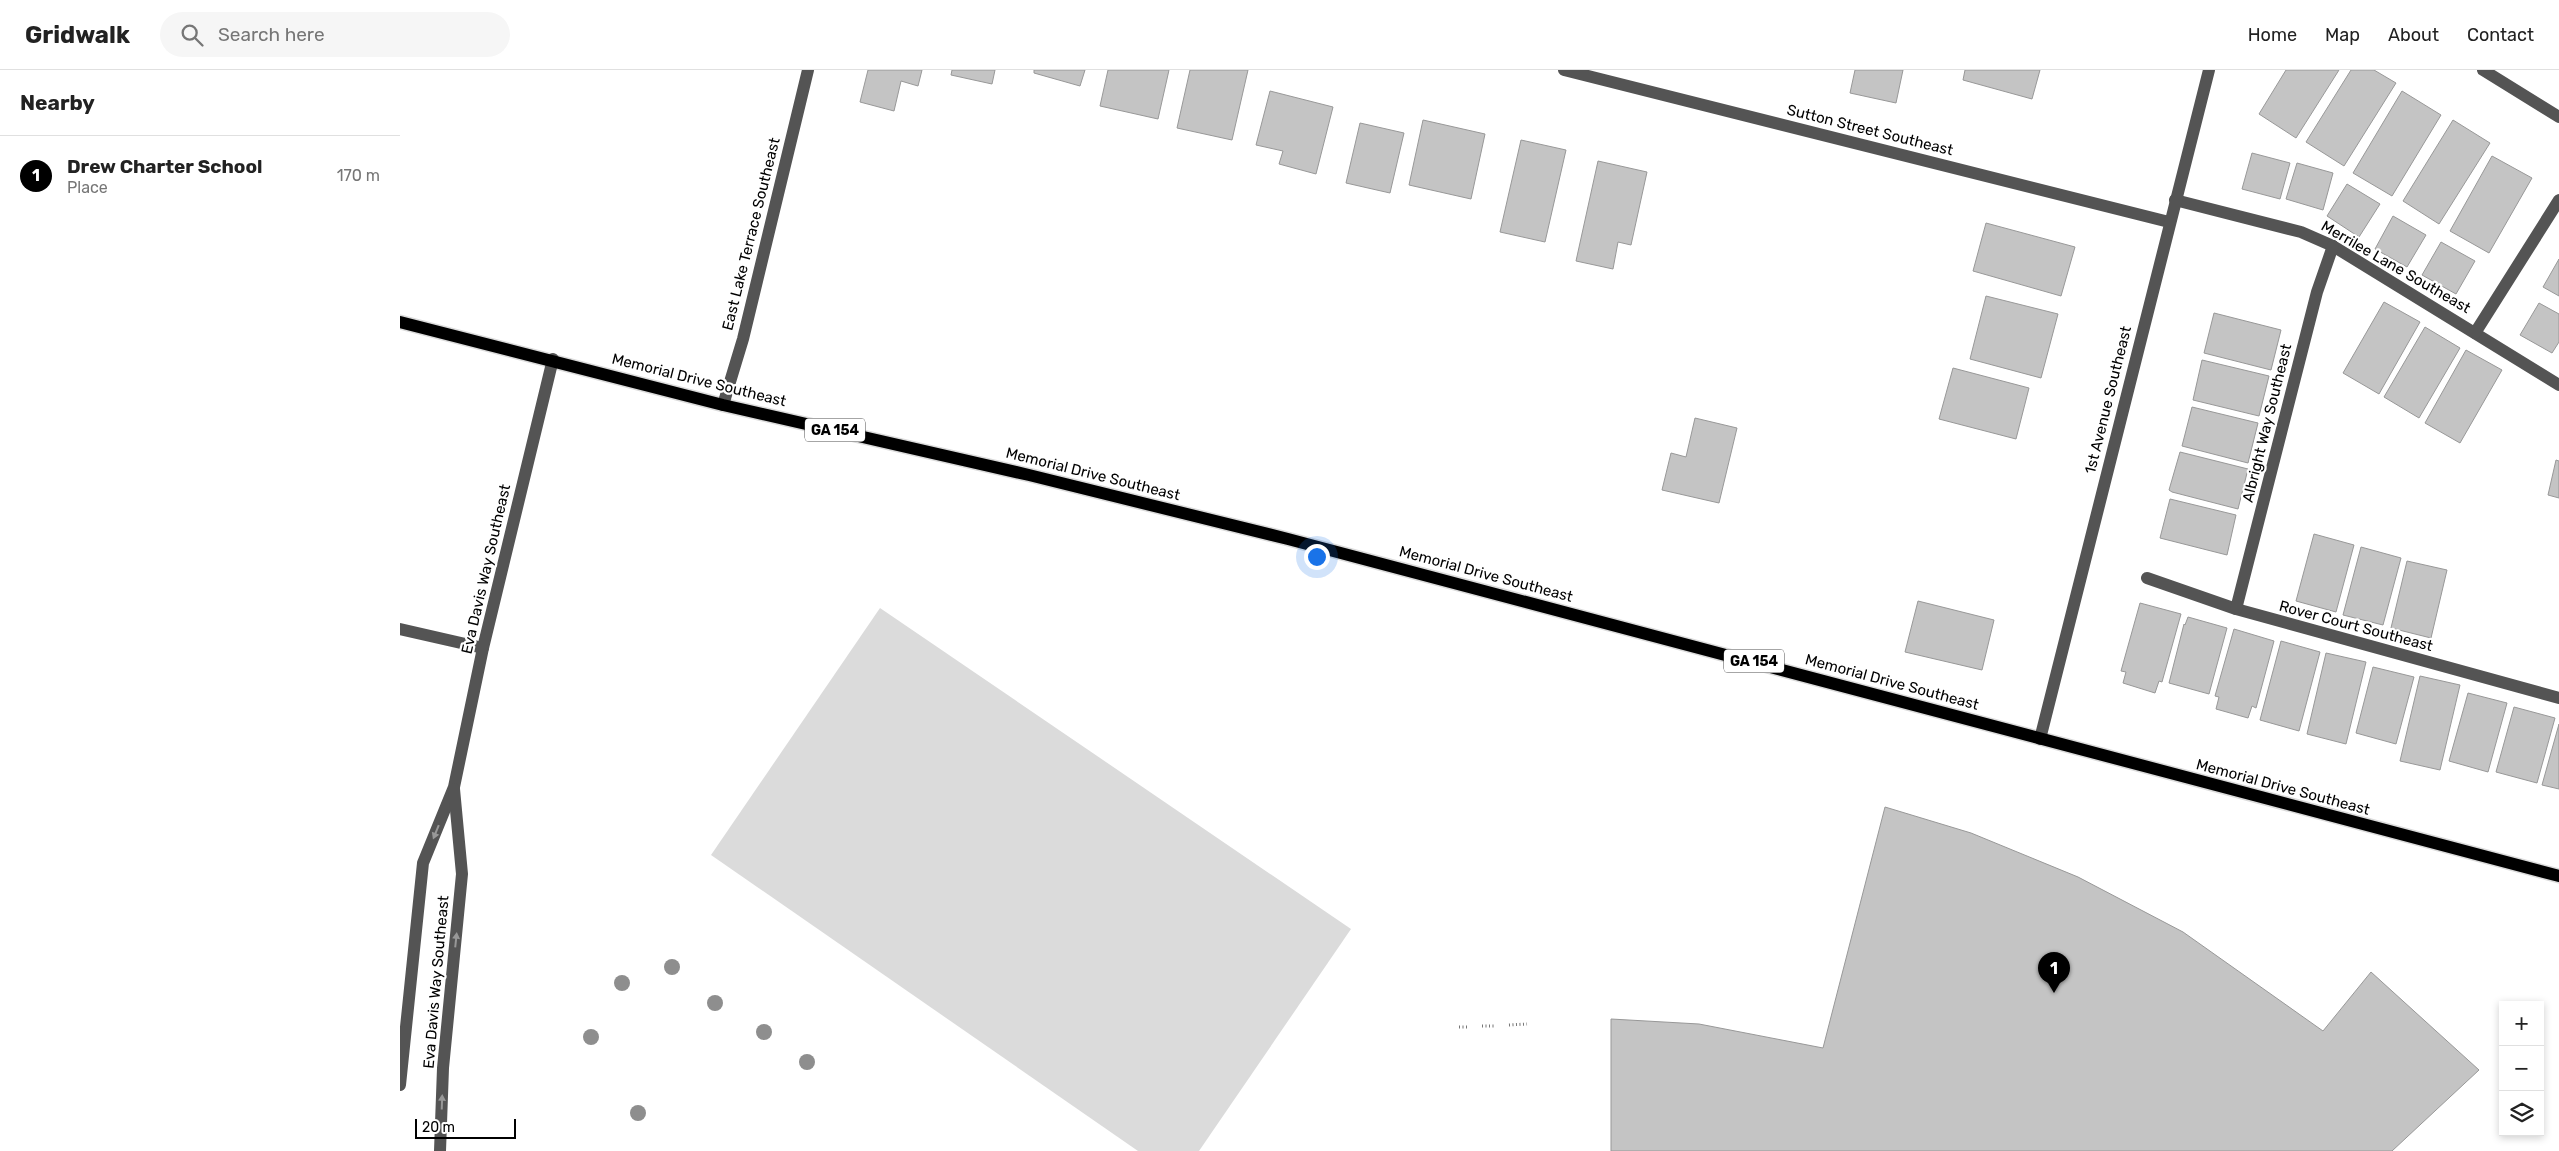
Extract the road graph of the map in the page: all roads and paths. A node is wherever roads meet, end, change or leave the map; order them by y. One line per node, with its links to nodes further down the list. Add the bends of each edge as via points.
1 (808, 70): 14 (street, East Lake Terrace Southeast, via 743,339)
2 (1564, 70): 8 (street, Sutton Street Southeast)
3 (2209, 70): 6 (street, 1st Avenue Southeast)
4 (2482, 70): 5 (street)
5 (2559, 118)
6 (2175, 200): 8 (street, 1st Avenue Southeast); 9 (street, Merrilee Lane Southeast, via 2301,232)
7 (2559, 200): 11 (street)
8 (2169, 222): 20 (street, 1st Avenue Southeast)
9 (2333, 246): 11 (street, Merrilee Lane Southeast); 16 (street, Albright Way Southeast, via 2317,292)
10 (400, 322): 12 (main road, Memorial Drive Southeast / GA 154)
11 (2475, 333): 13 (street, Merrilee Lane Southeast)
12 (553, 359): 14 (main road, Memorial Drive Southeast / GA 154); 18 (street, Eva Davis Way Southeast)
13 (2559, 384)
14 (723, 405): 20 (main road, Memorial Drive Southeast / GA 154, via 1029,475 1288,539 1768,664)
15 (2147, 578): 16 (street, Rover Court Southeast)
16 (2236, 609): 19 (street, Rover Court Southeast)
17 (400, 630): 18 (street)
18 (483, 648): 21 (street, Eva Davis Way Southeast)
19 (2559, 698)
20 (2040, 739): 22 (main road, Memorial Drive Southeast / GA 154)
21 (454, 787): 29 (street, Eva Davis Way Southeast, one-way to 29, via 423,863); 30 (street, Eva Davis Way Southeast, one-way to 21, via 443,1068 462,874)
22 (2559, 876)
23 (1526, 1024): 24 (path)
24 (1508, 1025)
25 (1482, 1026): 26 (path)
26 (1494, 1026)
27 (1467, 1027): 28 (path)
28 (1459, 1028)
29 (400, 1085)
30 (440, 1151)

